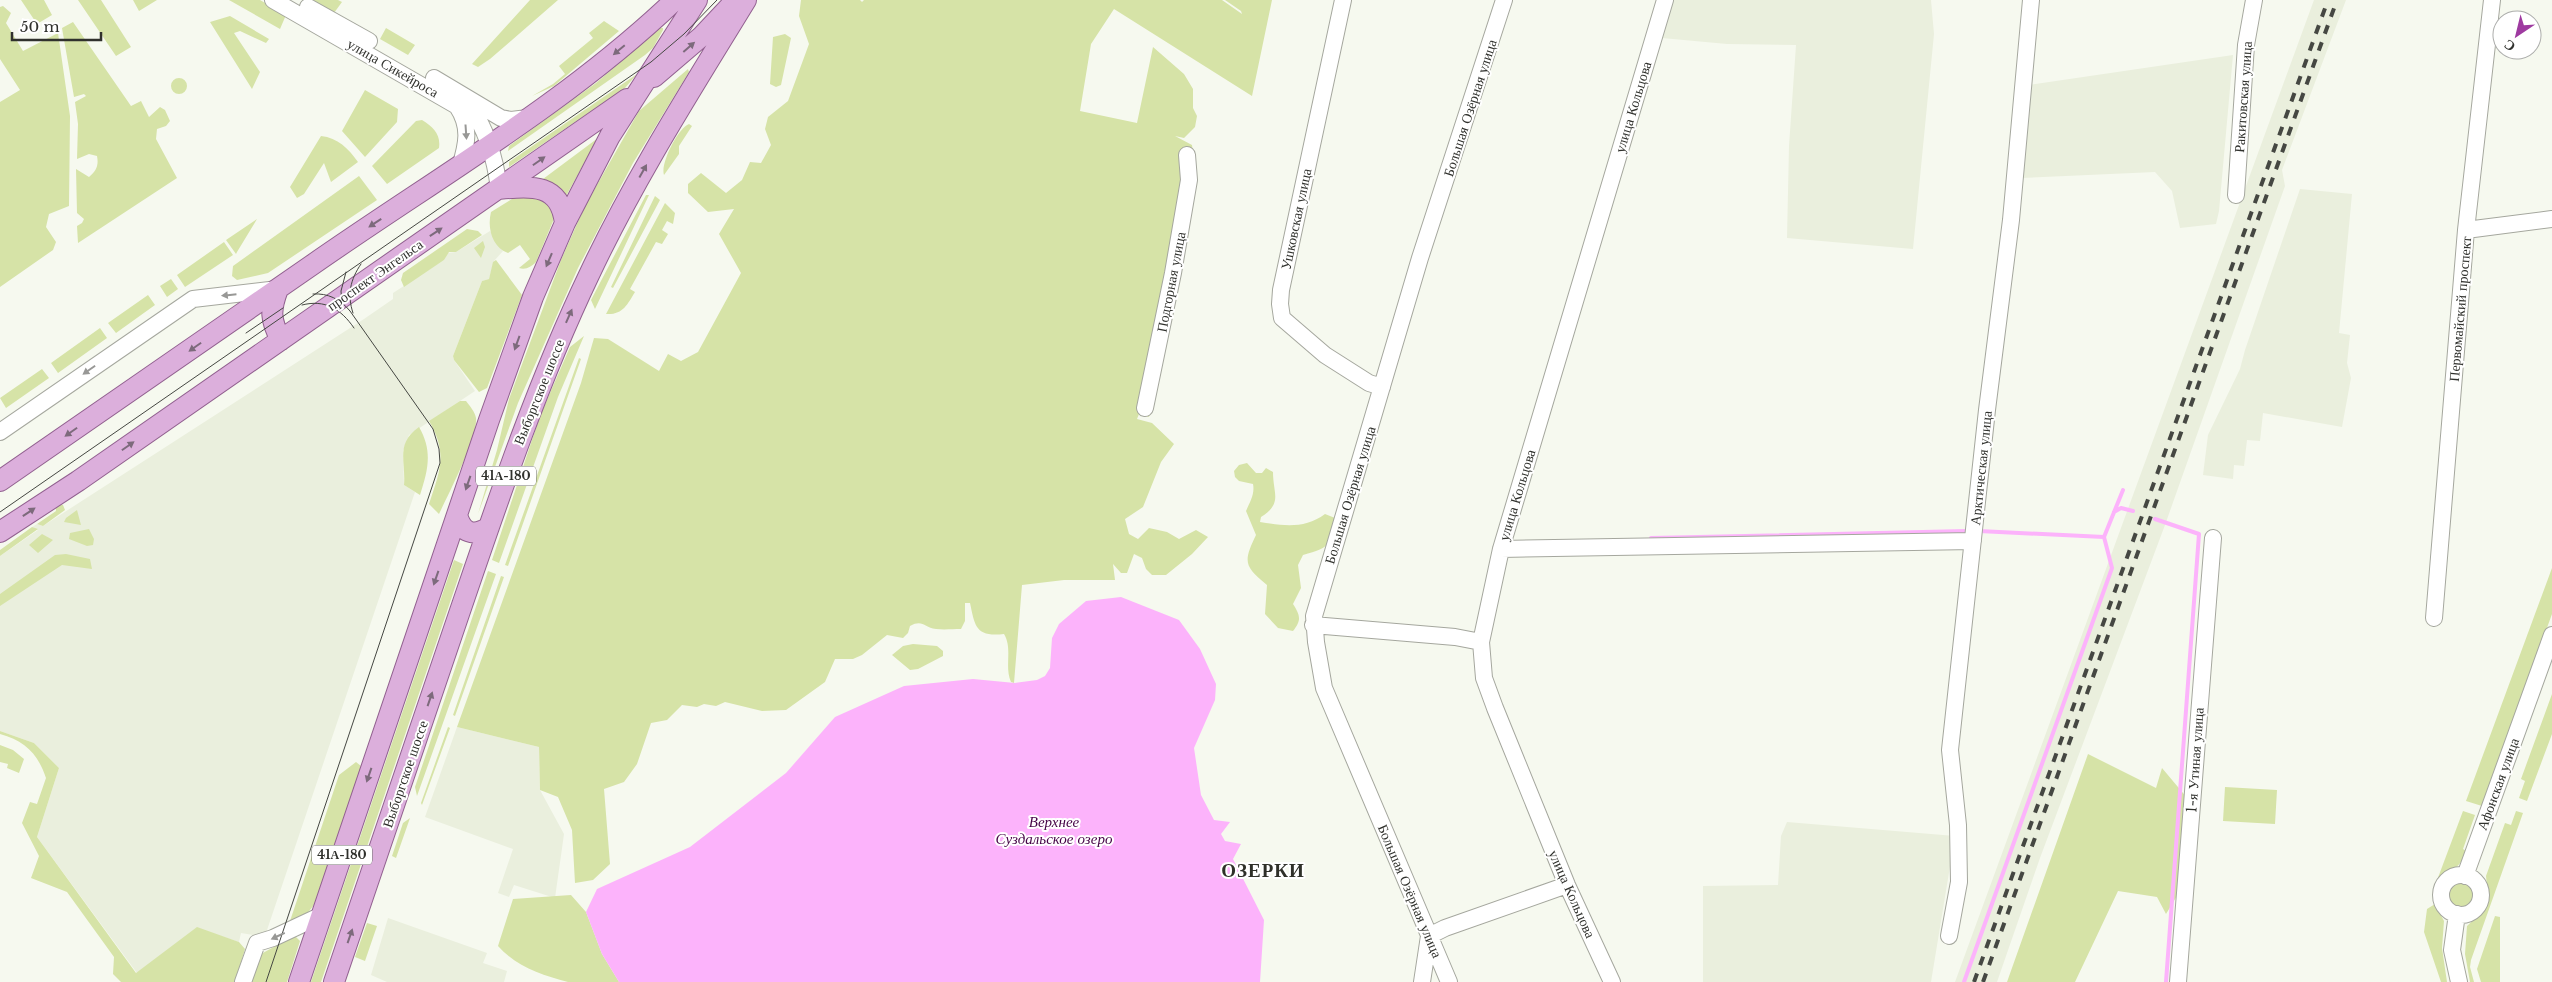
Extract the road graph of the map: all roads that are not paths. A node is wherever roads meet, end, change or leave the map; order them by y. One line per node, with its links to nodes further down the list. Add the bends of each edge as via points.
1 (273, 0): 18 (street, улица Сикейроса, one-way to 18, via 457,106 465,118 468,134)
2 (295, 0): 14 (street, улица Сикейроса)
3 (675, 0): 15 (main road, one-way to 15, via 589,75)
4 (697, 0): 13 (main road, 41А-180)
5 (736, 0): 13 (main road, проспект Энгельса, one-way to 5, via 702,36)
6 (746, 0): 31 (main road, Выборгское шоссе / 41А-180, one-way to 6, via 544,374 593,266 654,152)
7 (1343, 0): 26 (street, Ушковская улица, via 1280,304 1282,318 1325,355)
8 (1504, 0): 26 (street, Большая Озёрная улица, via 1420,258)
9 (1665, 0): 35 (street, улица Кольцова)
10 (2031, 0): 34 (street, Арктическая улица, via 2011,220)
11 (2254, 0): 20 (street, Ракитовская улица, via 2246,45)
12 (2492, 0): 23 (street, Первомайский проспект)
13 (638, 90): 19 (main road, проспект Энгельса, one-way to 13); 22 (main road, 41А-180)
14 (466, 98): 15 (street, улица Сикейроса, via 501,118); 16 (street, улица Сикейроса)
15 (528, 118): 16 (main road)
16 (491, 145): 18 (main road); 19 (street, улица Сикейроса)
17 (1187, 155): 27 (street, Подгорная улица, via 1188,189)
18 (460, 167): 24 (main road, one-way to 24)
19 (499, 189): 22 (main road, via 523,187 546,191 561,205); 25 (main road, проспект Энгельса, one-way to 19)
20 (2236, 195)
21 (2552, 219): 23 (street)
22 (565, 223): 30 (main road, 41А-180, one-way to 30, via 533,297)
23 (2466, 230): 36 (street, Первомайский проспект)
24 (278, 289): 25 (main road, via 271,316); 28 (street, one-way to 28, via 193,299); 29 (main road, one-way to 29)
25 (281, 340): 32 (main road, проспект Энгельса, one-way to 25)
26 (1382, 387): 37 (street, Большая Озёрная улица)
27 (1145, 408)
28 (0, 432)
29 (3, 476)
30 (457, 515): 31 (main road, via 462,528 469,532 476,533); 44 (main road, 41А-180, one-way to 44)
31 (489, 527): 49 (main road, Выборгское шоссе / 41А-180, one-way to 31)
32 (0, 532)
33 (2213, 538): 53 (street, 1-я Утиная улица)
34 (1973, 540): 35 (street); 46 (street, Арктическая улица, via 1950,750 1958,826 1959,882)
35 (1501, 548): 39 (street, улица Кольцова)
36 (2434, 618)
37 (1314, 625): 39 (street); 45 (street, Большая Озёрная улица, via 1324,688)
38 (2552, 635): 41 (street, Афонская улица)
39 (1481, 642): 42 (street, улица Кольцова, via 1484,678)
40 (2552, 668): 41 (street, Афонская улица)
41 (2470, 878): 43 (street, Афонская улица, via 2481,892 2479,904 2470,913); 43 (street, via 2452,878 2442,893 2445,906)
42 (1567, 885): 45 (street); 52 (street, улица Кольцова)
43 (2457, 914): 54 (street, via 2452,950)
44 (322, 915): 47 (street, one-way to 47, via 257,943); 48 (main road, 41А-180)
45 (1429, 936): 50 (street); 51 (street, Большая Озёрная улица)
46 (1949, 936)
47 (243, 982)
48 (299, 982)
49 (334, 982)
50 (1422, 982)
51 (1448, 982)
52 (1612, 982)
53 (2178, 982)
54 (2459, 982)

